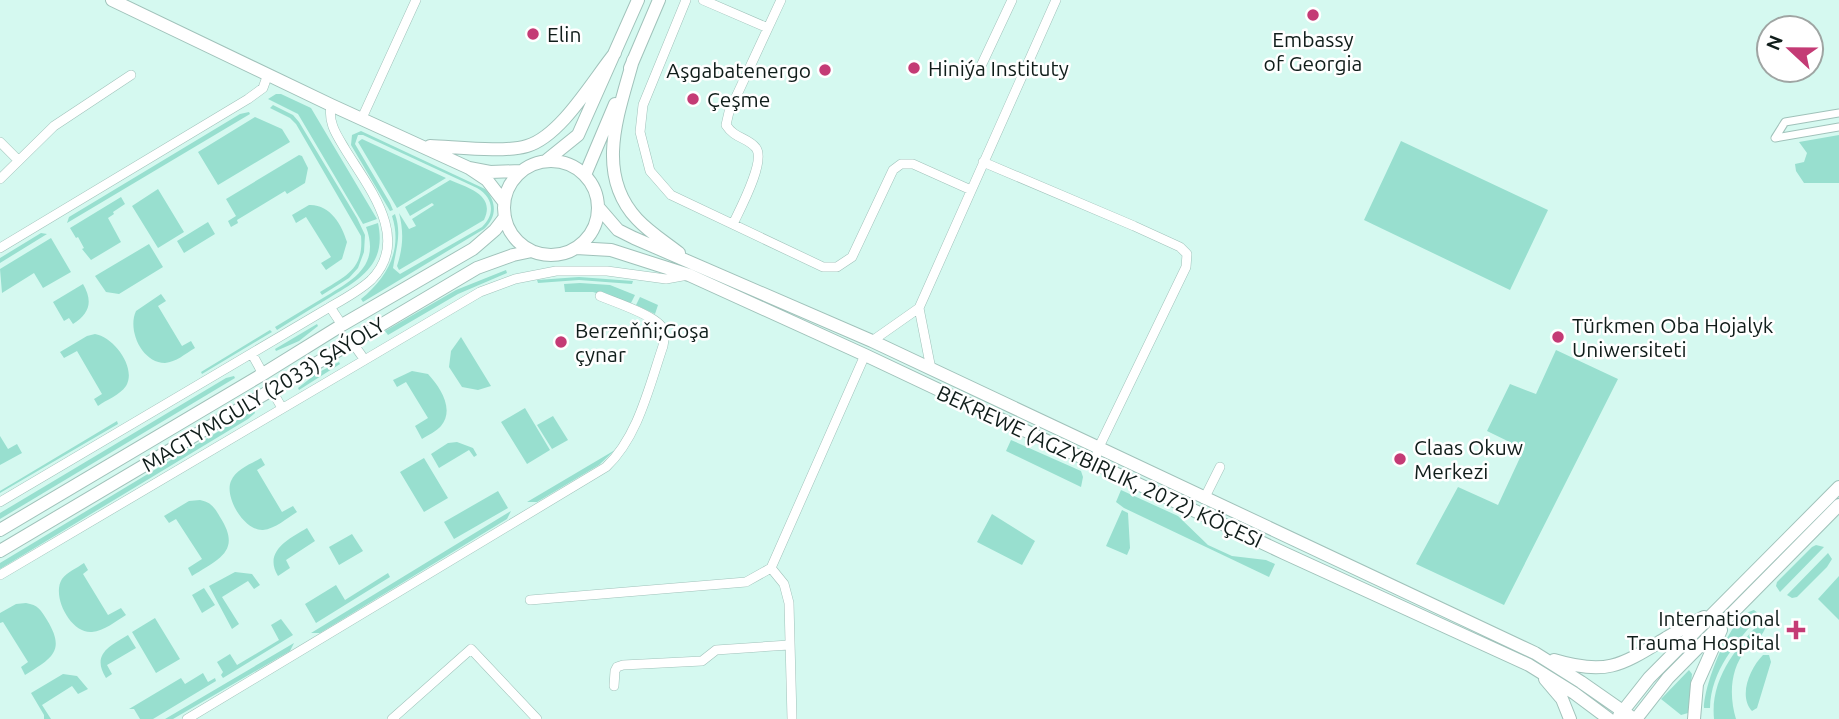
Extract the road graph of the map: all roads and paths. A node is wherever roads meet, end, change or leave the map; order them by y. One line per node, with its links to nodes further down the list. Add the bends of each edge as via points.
1 (112, 0): 14 (main road)
2 (416, 0): 18 (street)
3 (638, 0): 11 (main road)
4 (659, 0): 12 (main road)
5 (686, 0): 33 (street, via 643,105 640,132 650,171 671,195)
6 (703, 0): 10 (street)
7 (781, 0): 10 (street)
8 (1012, 0): 13 (street)
9 (1056, 0): 24 (street)
10 (768, 28): 33 (street, via 726,125 732,134 754,145 759,163)
11 (615, 53): 21 (main road, via 547,136 527,146); 23 (main road, via 578,135)
12 (633, 60): 27 (main road); 37 (main road, via 614,130 614,178 636,218)
13 (981, 66)
14 (268, 74): 16 (main road); 34 (street, via 263,88 248,99)
15 (131, 75): 22 (street, via 54,126)
16 (331, 105): 18 (main road); 39 (street, via 330,122 378,204 388,242 372,279)
17 (1839, 113): 19 (street, via 1785,122 1775,138)
18 (362, 118): 21 (main road)
19 (1839, 127)
20 (0, 142): 22 (street)
21 (422, 146): 25 (main road)
22 (18, 160): 28 (street)
23 (547, 160): 26 (main road); 27 (main road, via 568,163)
24 (983, 162): 29 (street); 51 (street, via 1134,226 1187,254 1186,267)
25 (469, 168): 26 (main road); 30 (main road, via 487,180)
26 (521, 172): 30 (main road, via 510,185)
27 (585, 175): 31 (main road)
28 (0, 179)
29 (971, 190): 33 (street, via 913,164 901,164 892,170 852,257 837,267 823,267); 40 (street)
30 (505, 202): 32 (main road)
31 (599, 208): 35 (main road, via 594,228); 37 (main road, BEKREWE (AGZYBIRLIK, 2072) KÖÇESI, via 618,230)
32 (505, 217): 36 (main road, via 514,237); 41 (main road, MAGTYMGULY (2033) ŞAÝOLY, via 473,249)
33 (733, 224)
34 (0, 248)
35 (576, 248): 36 (main road, via 551,255); 37 (main road, BEKREWE (AGZYBIRLIK, 2072) KÖÇESI, via 611,250)
36 (532, 251): 43 (main road, MAGTYMGULY (2033) ŞAÝOLY, via 477,268)
37 (691, 269): 42 (main road, BEKREWE (AGZYBIRLIK, 2072) KÖÇESI); 45 (main road, BEKREWE (AGZYBIRLIK, 2072) KÖÇESI); 46 (street, via 666,279 580,269 499,283)
38 (600, 296): 68 (street, via 654,319 664,338 634,427 616,457)
39 (330, 307): 41 (street); 44 (street)
40 (919, 308): 42 (street); 47 (street)
41 (342, 325): 48 (main road, MAGTYMGULY (2033) ŞAÝOLY)
42 (872, 341): 47 (main road, BEKREWE (AGZYBIRLIK, 2072) KÖÇESI)
43 (352, 342): 46 (street); 49 (main road, MAGTYMGULY (2033) ŞAÝOLY)
44 (252, 354): 48 (street); 56 (street)
45 (865, 355): 52 (main road, BEKREWE (AGZYBIRLIK, 2072) KÖÇESI); 60 (street)
46 (363, 359): 50 (street)
47 (931, 369): 51 (main road, BEKREWE (AGZYBIRLIK, 2072) KÖÇESI)
48 (263, 374): 58 (main road, MAGTYMGULY (2033) ŞAÝOLY)
49 (271, 389): 50 (street); 59 (main road, MAGTYMGULY (2033) ŞAÝOLY)
50 (282, 408): 61 (street)
51 (1098, 449): 52 (street); 55 (main road, BEKREWE (AGZYBIRLIK, 2072) KÖÇESI)
52 (1095, 462): 65 (main road, BEKREWE (AGZYBIRLIK, 2072) KÖÇESI, via 1284,553)
53 (1220, 467): 55 (street)
54 (1839, 487): 63 (main road)
55 (1204, 499): 65 (main road, BEKREWE (AGZYBIRLIK, 2072) KÖÇESI)
56 (0, 502)
57 (1839, 505): 63 (main road)
58 (0, 530)
59 (0, 551)
60 (771, 568): 62 (street, via 746,582); 64 (street, via 784,584 789,603)
61 (0, 575)
62 (530, 600)
63 (1722, 614): 65 (main road, via 1615,665 1586,667); 67 (main road, via 1649,678); 74 (main road); 75 (main road, via 1697,684)
64 (789, 645): 66 (street, via 716,650 702,661 623,665 615,671); 71 (street)
65 (1532, 659): 67 (main road, BEKREWE (AGZYBIRLIK, 2072) KÖÇESI); 72 (main road, via 1562,699); 73 (main road, BEKREWE (AGZYBIRLIK, 2072) KÖÇESI)
66 (614, 686)
67 (1620, 715): 74 (main road, BEKREWE (AGZYBIRLIK, 2072) KÖÇESI)
68 (187, 719)
69 (392, 719): 70 (street, via 471,649)
70 (537, 719)
71 (792, 719)
72 (1570, 719)
73 (1609, 719)
74 (1635, 719)
75 (1694, 719)

